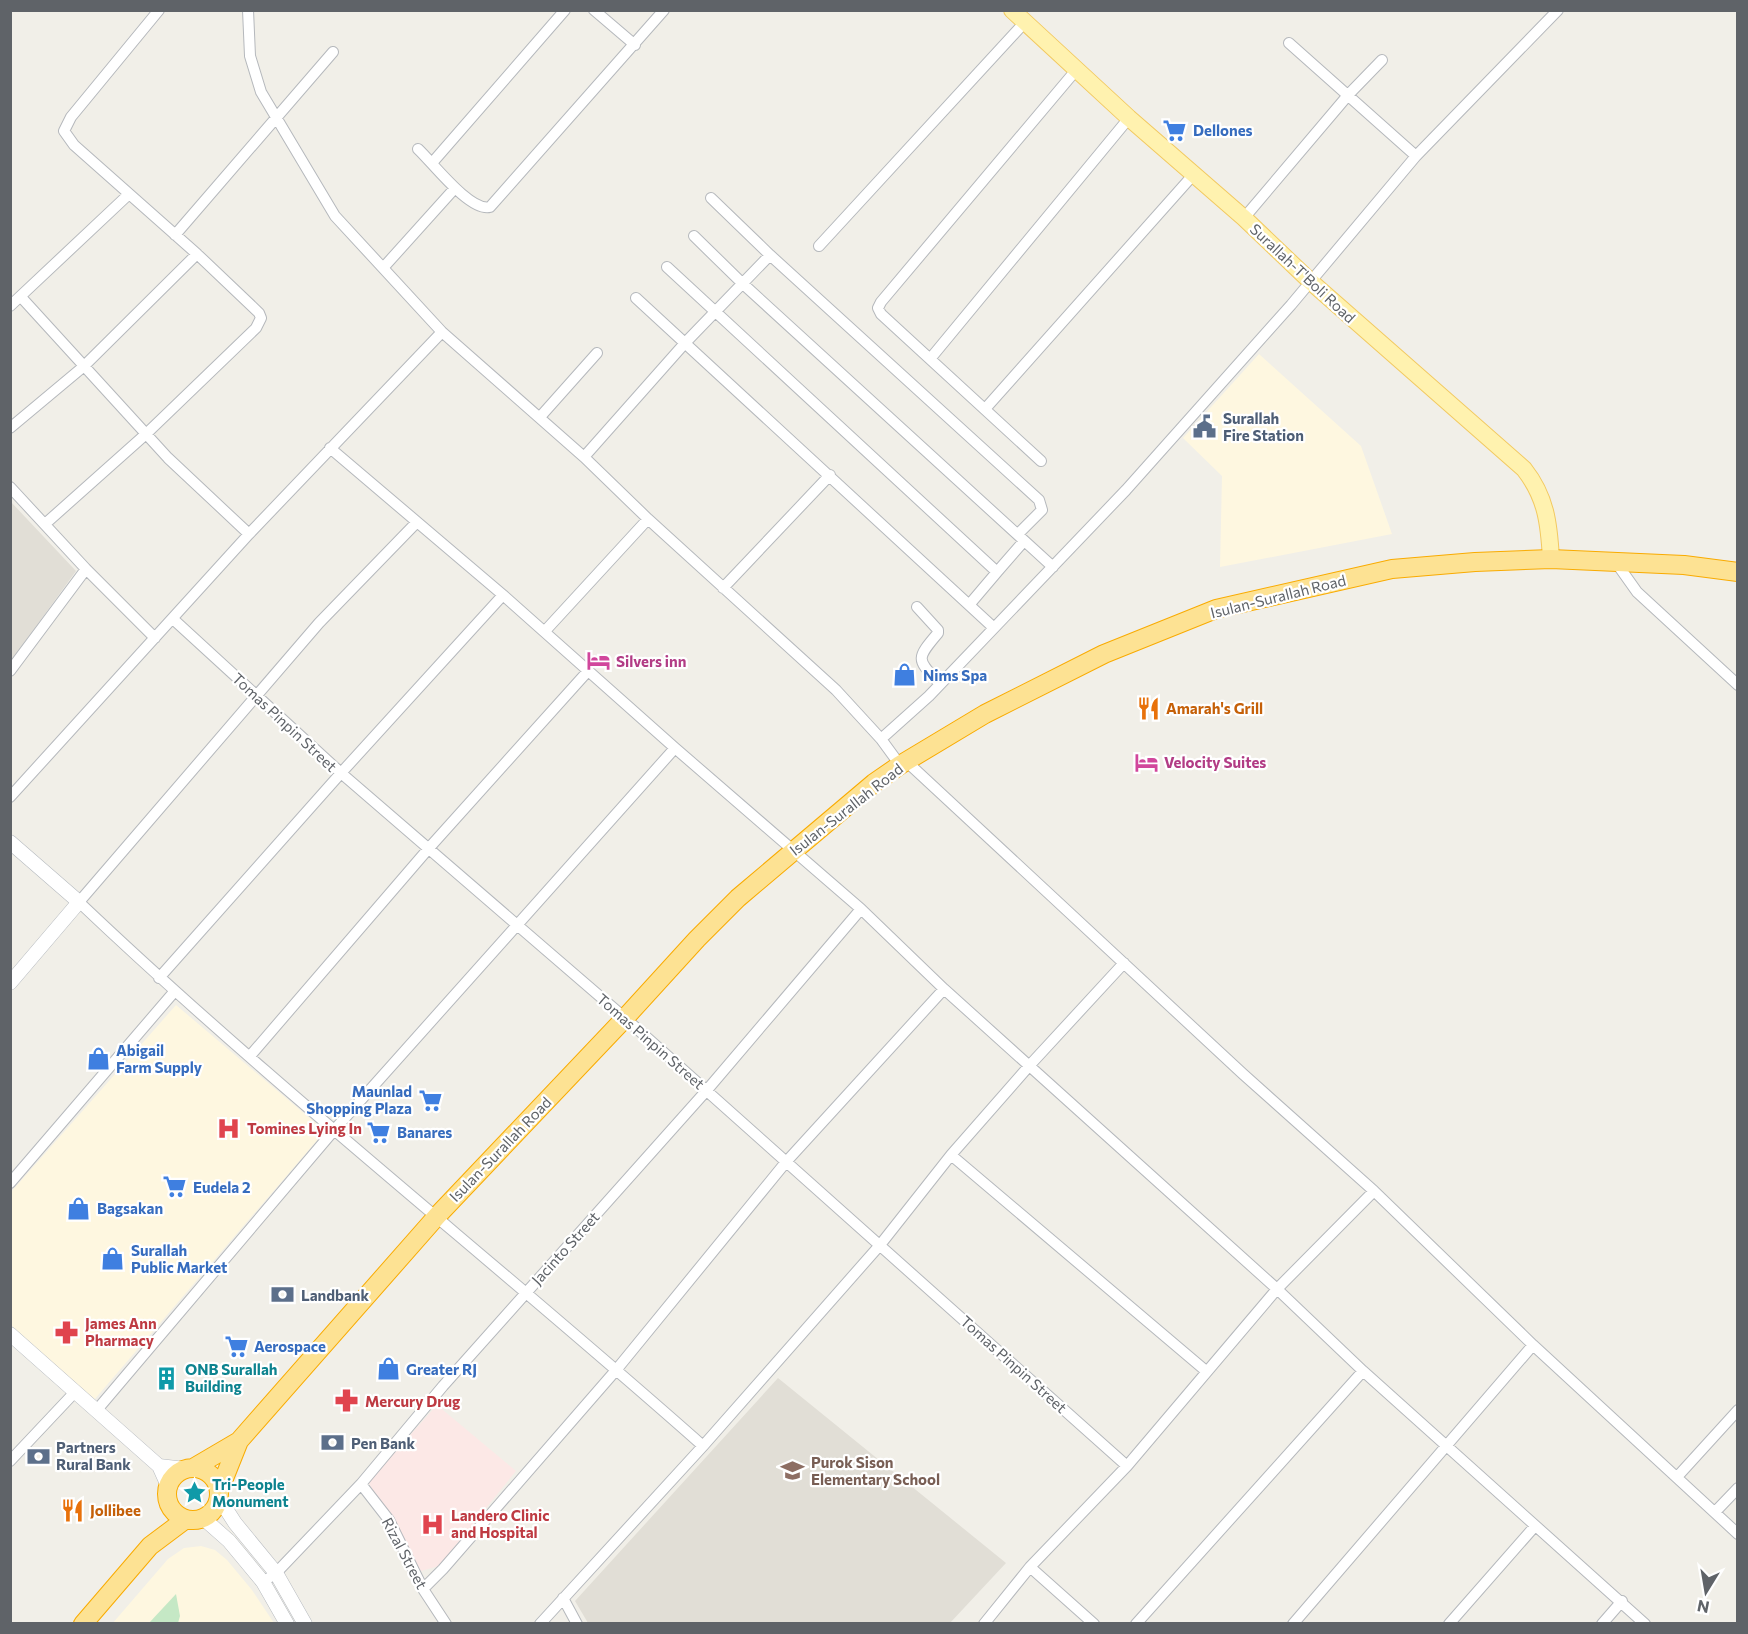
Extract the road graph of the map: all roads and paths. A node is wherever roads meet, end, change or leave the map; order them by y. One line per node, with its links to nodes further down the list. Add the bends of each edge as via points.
1 (159, 10): 21 (street, via 64,128 74,145)
2 (248, 10): 15 (street, via 253,67)
3 (565, 10): 18 (street)
4 (594, 10): 9 (street)
5 (664, 10): 9 (street)
6 (1557, 10): 17 (street)
7 (1018, 16): 12 (main road, Surallah-T'Boli Road); 26 (street)
8 (1289, 43): 13 (street)
9 (635, 45): 20 (street, via 494,205 477,206)
10 (333, 52): 15 (street)
11 (1382, 60): 13 (street)
12 (1077, 69): 14 (main road, Surallah-T'Boli Road); 40 (street, via 879,306 881,314)
13 (1349, 94): 17 (street); 23 (street)
14 (1129, 118): 19 (main road, Surallah-T'Boli Road); 40 (street)
15 (275, 119): 24 (street); 30 (street, via 334,216)
16 (418, 149): 18 (street)
17 (1416, 156): 31 (street)
18 (432, 163): 20 (street)
19 (1194, 174): 23 (main road, Surallah-T'Boli Road); 42 (street)
20 (455, 188): 30 (street)
21 (128, 195): 24 (street); 33 (street)
22 (711, 198): 28 (street)
23 (1244, 218): 31 (main road, Surallah-T'Boli Road)
24 (175, 235): 27 (street)
25 (694, 236): 32 (street)
26 (819, 246)
27 (197, 254): 41 (street); 45 (street, via 261,318 256,328)
28 (770, 255): 32 (street); 55 (street, via 1041,502 1042,510)
29 (667, 267): 36 (street)
30 (383, 268): 37 (street)
31 (1310, 281): 56 (main road, Surallah-T'Boli Road, via 1524,469 1543,500); 58 (street)
32 (742, 283): 36 (street); 55 (street)
33 (21, 297): 35 (street); 41 (street)
34 (636, 298): 38 (street)
35 (10, 306)
36 (714, 312): 38 (street); 60 (street)
37 (442, 332): 43 (street); 46 (street)
38 (685, 344): 47 (street); 49 (street)
39 (597, 353): 43 (street)
40 (930, 359): 42 (street)
41 (83, 367): 44 (street); 45 (street)
42 (985, 409): 48 (street)
43 (540, 417): 47 (street)
44 (10, 428)
45 (146, 434): 53 (street); 54 (street)
46 (330, 448): 52 (street); 54 (street)
47 (584, 457): 51 (street)
48 (1041, 461)
49 (830, 475): 62 (street); 64 (street)
50 (10, 487): 53 (street)
51 (648, 519): 62 (street); 68 (street)
52 (417, 522): 63 (street); 74 (street)
53 (45, 524): 59 (street)
54 (249, 534): 66 (street)
55 (1021, 538): 58 (street); 60 (street)
56 (1551, 559): 57 (highway, Isulan-Surallah Road); 77 (highway, Isulan-Surallah Road, via 1392,569 1216,609 1104,654 986,714)
57 (1614, 560): 61 (highway, Isulan-Surallah Road); 73 (street, via 1637,592)
58 (1053, 567): 67 (street)
59 (86, 569): 69 (street); 70 (street)
60 (997, 572): 64 (street)
61 (1737, 572)
62 (723, 588): 75 (street, via 836,690)
63 (503, 595): 68 (street); 78 (street)
64 (969, 605): 67 (street)
65 (917, 607): 72 (street, via 938,630 922,651 921,660)
66 (173, 620): 69 (street); 74 (street, Tomas Pinpin Street)
67 (994, 628): 72 (street)
68 (545, 631): 71 (street)
69 (155, 638): 79 (street)
70 (10, 671)
71 (588, 671): 76 (street); 81 (street)
72 (940, 684): 75 (street)
73 (1737, 685)
74 (256, 695): 78 (street, Tomas Pinpin Street); 83 (street)
75 (881, 739): 77 (street)
76 (675, 748): 82 (street); 85 (street)
77 (903, 763): 82 (highway, Isulan-Surallah Road); 86 (street)
78 (340, 773): 81 (street, Tomas Pinpin Street); 87 (street)
79 (10, 797)
80 (10, 842): 83 (street)
81 (429, 848): 85 (street, Tomas Pinpin Street); 92 (street)
82 (792, 850): 84 (street); 91 (highway, Isulan-Surallah Road, via 697,939)
83 (79, 902): 87 (street); 88 (street)
84 (861, 909): 89 (street); 94 (street, Jacinto Street)
85 (516, 926): 91 (street, Tomas Pinpin Street); 95 (street)
86 (1124, 963): 93 (street); 99 (street)
87 (159, 978): 90 (street)
88 (10, 983)
89 (945, 989): 93 (street); 97 (street)
90 (174, 992): 92 (street); 98 (street)
91 (625, 1018): 94 (street, Tomas Pinpin Street); 100 (highway, Isulan-Surallah Road)
92 (250, 1056): 95 (street)
93 (1029, 1066): 96 (street); 102 (street)
94 (707, 1090): 97 (street, Tomas Pinpin Street); 103 (street, Jacinto Street)
95 (335, 1129): 100 (street); 111 (street)
96 (951, 1155): 101 (street); 107 (street)
97 (786, 1162): 101 (street, Tomas Pinpin Street); 106 (street)
98 (10, 1183)
99 (1374, 1191): 102 (street); 105 (street)
100 (436, 1216): 103 (street); 112 (highway, Isulan-Surallah Road)
101 (880, 1245): 113 (street); 117 (street, Tomas Pinpin Street)
102 (1277, 1289): 107 (street); 108 (street)
103 (525, 1293): 106 (street); 120 (street, Jacinto Street)
104 (10, 1334): 109 (street)
105 (1533, 1344): 114 (street); 119 (street)
106 (617, 1369): 113 (street); 132 (street)
107 (1206, 1371): 117 (street)
108 (1363, 1371): 114 (street); 143 (street)
109 (75, 1392): 111 (street); 115 (street)
110 (1737, 1410): 119 (street)
111 (96, 1411): 116 (street)
112 (239, 1441): 118 (highway, Isulan-Surallah Road); 123 (highway, Isulan-Surallah Road)
113 (703, 1446): 133 (street)
114 (1447, 1447): 126 (street); 144 (street)
115 (10, 1461)
116 (159, 1466): 118 (street); 122 (street)
117 (1127, 1466): 129 (street)
118 (189, 1468): 122 (highway, via 178,1473); 123 (highway, via 208,1472)
119 (1677, 1477): 124 (street)
120 (361, 1485): 130 (street, Jacinto Street); 132 (street, Rizal Street, via 389,1520)
121 (1737, 1488): 124 (street)
122 (168, 1494): 125 (highway, via 178,1515); 128 (highway)
123 (219, 1495): 125 (highway, via 216,1506); 130 (street, via 235,1523)
124 (1714, 1512): 127 (street)
125 (195, 1519): 128 (highway); 131 (street, via 229,1541)
126 (1535, 1526): 134 (street); 145 (street)
127 (1737, 1534)
128 (150, 1546): 135 (highway)
129 (1030, 1567): 141 (street); 142 (street)
130 (276, 1573): 131 (street, Jacinto Street); 137 (street)
131 (263, 1582): 136 (street)
132 (423, 1589): 138 (street, Rizal Street)
133 (563, 1598): 139 (street); 140 (street)
134 (1622, 1601): 146 (street); 147 (street)
135 (83, 1623)
136 (287, 1623)
137 (305, 1623)
138 (446, 1623)
139 (540, 1623)
140 (577, 1623)
141 (984, 1623)
142 (1094, 1623)
143 (1136, 1623)
144 (1293, 1623)
145 (1449, 1623)
146 (1602, 1623)
147 (1646, 1623)

